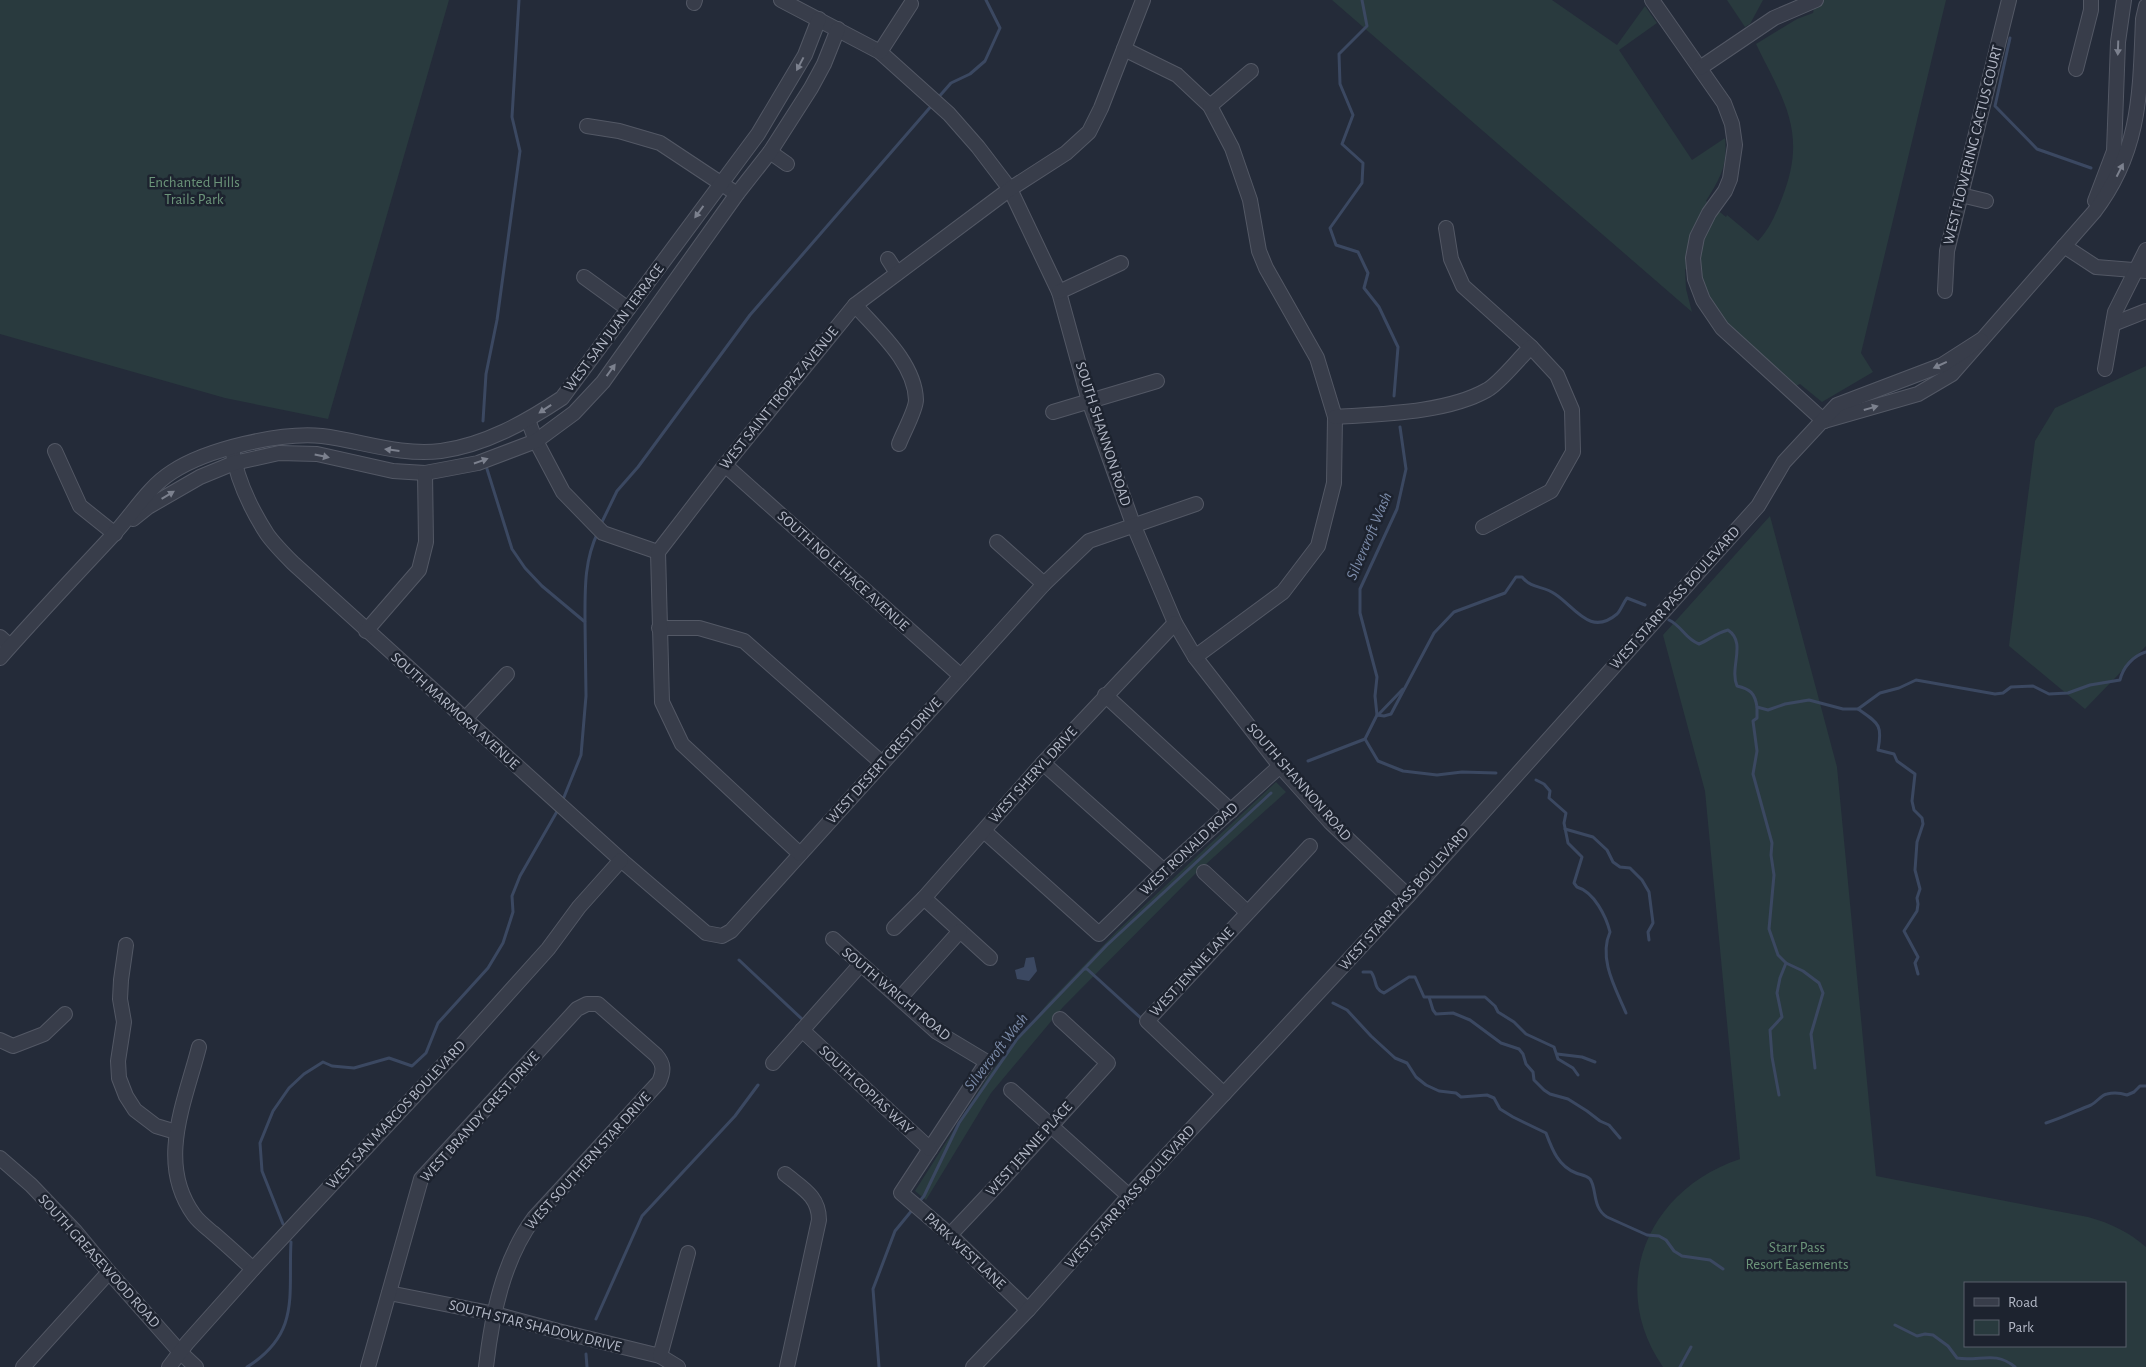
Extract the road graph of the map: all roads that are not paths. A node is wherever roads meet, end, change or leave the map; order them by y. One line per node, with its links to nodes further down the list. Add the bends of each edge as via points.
1 (781, 0): 10 (street, SOUTH SHANNON ROAD)
2 (1143, 0): 12 (street, WEST SAINT TROPAZ AVENUE)
3 (1652, 0): 14 (street)
4 (1816, 0): 14 (street, via 1774,18)
5 (2009, 0): 24 (street, WEST FLOWERING CACTUS COURT)
6 (2090, 0): 15 (street, via 2091,10)
7 (2124, 0): 26 (street, WEST STARR PASS BOULEVARD, one-way to 26, via 2118,42 2114,151)
8 (911, 4): 13 (street)
9 (2146, 6): 26 (street, WEST STARR PASS BOULEVARD, one-way to 9, via 2106,197 2124,164 2137,116)
10 (819, 19): 11 (street, SOUTH SHANNON ROAD); 21 (street, WEST SAN JUAN TERRACE, one-way to 21, via 793,78 758,134)
11 (838, 29): 13 (street, SOUTH SHANNON ROAD); 19 (street, WEST SAN JUAN TERRACE, via 811,88)
12 (1124, 50): 17 (street, via 1176,75); 22 (street, WEST SAINT TROPAZ AVENUE, via 1089,132 1066,153)
13 (880, 52): 22 (street, SOUTH SHANNON ROAD, via 949,114)
14 (1700, 68): 48 (street, via 1724,103 1736,145 1725,191 1697,237 1693,258 1696,282 1720,327)
15 (2076, 69)
16 (1251, 71): 17 (street)
17 (1210, 106): 46 (street, via 1232,148 1250,200 1259,251 1317,358)
18 (588, 126): 21 (street, via 660,143)
19 (770, 152): 20 (street); 23 (street, WEST SAN JUAN TERRACE)
20 (787, 164)
21 (720, 183): 23 (street); 38 (street, WEST SAN JUAN TERRACE, one-way to 38)
22 (1010, 189): 33 (street, WEST SAINT TROPAZ AVENUE); 36 (street, SOUTH SHANNON ROAD)
23 (738, 194): 49 (street, WEST SAN JUAN TERRACE, one-way to 23, via 574,413 603,382)
24 (1961, 195): 25 (street); 35 (street, WEST FLOWERING CACTUS COURT, via 1947,251)
25 (1986, 202)
26 (2083, 224): 28 (street, WEST STARR PASS BOULEVARD)
27 (1446, 228): 41 (street, via 1451,259 1463,286)
28 (2064, 246): 32 (street, via 2096,267); 48 (street, WEST STARR PASS BOULEVARD, via 1981,340 1942,365 1837,405)
29 (2146, 250): 32 (street)
30 (888, 259): 33 (street)
31 (1121, 264): 36 (street)
32 (2140, 271): 40 (street, via 2115,312)
33 (897, 273): 37 (street, WEST SAINT TROPAZ AVENUE)
34 (584, 277): 38 (street)
35 (1945, 291)
36 (1059, 292): 44 (street, SOUTH SHANNON ROAD)
37 (855, 304): 50 (street, via 896,350 909,370 916,402); 54 (street, WEST SAINT TROPAZ AVENUE)
38 (628, 309): 47 (street, WEST SAN JUAN TERRACE, one-way to 47, via 562,398)
39 (2146, 311): 40 (street)
40 (2113, 324): 42 (street)
41 (1531, 347): 46 (street, via 1488,390 1459,401 1408,412); 58 (street, via 1557,375 1572,410 1573,452 1550,491)
42 (2105, 369)
43 (1157, 381): 44 (street)
44 (1089, 401): 45 (street); 57 (street, SOUTH SHANNON ROAD)
45 (1053, 412)
46 (1335, 417): 67 (street, via 1334,482 1318,546 1283,592)
47 (528, 420): 49 (street); 51 (street, WEST SAN JUAN TERRACE, one-way to 51, via 474,444 441,451 386,449 321,436 270,439)
48 (1824, 421): 83 (street, WEST STARR PASS BOULEVARD, via 1784,462 1758,506)
49 (536, 441): 55 (street, WEST SAN JUAN TERRACE, one-way to 49, via 478,463); 61 (street, via 563,492 603,533)
50 (899, 444)
51 (232, 448): 53 (street, SOUTH MARMORA AVENUE); 59 (street, WEST SAN JUAN TERRACE, via 193,460 171,472 141,499)
52 (55, 451): 59 (street, via 80,506)
53 (234, 463): 55 (street, WEST SAN JUAN TERRACE, one-way to 55, via 279,453 317,454 393,471); 59 (street, WEST SAN JUAN TERRACE, one-way to 53, via 178,488); 65 (street, SOUTH MARMORA AVENUE, via 268,535 293,563)
54 (725, 465): 61 (street, WEST SAINT TROPAZ AVENUE); 70 (street, SOUTH NO LE HACE AVENUE)
55 (425, 473): 65 (street, via 426,542 419,570)
56 (1196, 504): 57 (street, WEST DESERT CREST DRIVE)
57 (1133, 524): 62 (street, WEST DESERT CREST DRIVE, via 1089,542); 63 (street, SOUTH SHANNON ROAD)
58 (1483, 527)
59 (114, 534): 66 (street, WEST SAN JUAN TERRACE)
60 (997, 542): 62 (street)
61 (658, 552): 64 (street)
62 (1044, 584): 70 (street, WEST DESERT CREST DRIVE)
63 (1175, 623): 67 (street, SOUTH SHANNON ROAD); 71 (street, WEST SHERYL DRIVE)
64 (658, 628): 73 (street, via 699,628 744,641); 79 (street, via 662,702 682,744)
65 (366, 631): 72 (street, SOUTH MARMORA AVENUE)
66 (5, 641): 68 (street, WEST SAN JUAN TERRACE)
67 (1195, 657): 75 (street, SOUTH SHANNON ROAD)
68 (0, 658)
69 (507, 674): 72 (street)
70 (961, 676): 73 (street, WEST DESERT CREST DRIVE)
71 (1105, 695): 74 (street, WEST SHERYL DRIVE); 76 (street)
72 (465, 719): 80 (street, SOUTH MARMORA AVENUE)
73 (882, 763): 79 (street, WEST DESERT CREST DRIVE)
74 (1043, 763): 77 (street, WEST SHERYL DRIVE); 81 (street)
75 (1280, 766): 76 (street, WEST RONALD ROAD); 83 (street, SOUTH SHANNON ROAD, via 1331,823)
76 (1230, 811): 81 (street, WEST RONALD ROAD)
77 (984, 831): 81 (street, WEST RONALD ROAD, via 1100,934); 84 (street, WEST SHERYL DRIVE)
78 (1310, 846): 85 (street, WEST JENNIE LANE)
79 (800, 854): 89 (street, WEST DESERT CREST DRIVE)
80 (620, 860): 89 (street, SOUTH MARMORA AVENUE, via 706,933); 111 (street, WEST SAN MARCOS BOULEVARD, via 548,949)
81 (1164, 871)
82 (1204, 872): 85 (street)
83 (1408, 896): 102 (street, WEST STARR PASS BOULEVARD)
84 (924, 898): 86 (street, WEST SHERYL DRIVE); 87 (street)
85 (1247, 912): 102 (street, WEST JENNIE LANE, via 1147,1020)
86 (894, 928)
87 (960, 931): 91 (street); 93 (street)
88 (833, 939): 92 (street, SOUTH WRIGHT ROAD)
89 (722, 942)
90 (126, 945): 104 (street, via 120,999 124,1022 118,1061 119,1078 136,1110 156,1126)
91 (990, 958)
92 (860, 965): 93 (street, SOUTH WRIGHT ROAD); 97 (street)
93 (900, 998): 105 (street, SOUTH WRIGHT ROAD, via 937,1032 987,1062)
94 (591, 999): 113 (street, WEST BRANDY CREST DRIVE, via 577,1009 421,1179); 115 (street, WEST SOUTHERN STAR DRIVE, via 656,1055 667,1072 520,1236 508,1262)
95 (65, 1014): 98 (street, via 44,1034 12,1046)
96 (1060, 1019): 103 (street, WEST JENNIE PLACE, via 1108,1063)
97 (802, 1030): 100 (street); 105 (street, SOUTH COPIAS WAY)
98 (0, 1040)
99 (199, 1047): 104 (street)
100 (773, 1063)
101 (1011, 1090): 103 (street)
102 (1224, 1094): 108 (street, WEST STARR PASS BOULEVARD)
103 (1051, 1126): 108 (street); 109 (street, WEST JENNIE PLACE)
104 (176, 1132): 111 (street, via 173,1149 175,1172 194,1216)
105 (930, 1148): 109 (street, PARK WEST LANE, via 901,1193)
106 (0, 1158): 112 (street, SOUTH GREASEWOOD ROAD, via 75,1230)
107 (785, 1174): 124 (street, via 822,1207)
108 (1129, 1196): 114 (street, WEST STARR PASS BOULEVARD)
109 (950, 1235): 114 (street, PARK WEST LANE)
110 (688, 1253): 117 (street)
111 (253, 1269): 116 (street, WEST SAN MARCOS BOULEVARD)
112 (109, 1272): 116 (street, SOUTH GREASEWOOD ROAD); 118 (street)
113 (388, 1293): 115 (street, SOUTH STAR SHADOW DRIVE); 121 (street, WEST BRANDY CREST DRIVE)
114 (1028, 1310): 125 (street, WEST STARR PASS BOULEVARD)
115 (495, 1314): 117 (street, SOUTH STAR SHADOW DRIVE); 122 (street, WEST SOUTHERN STAR DRIVE)
116 (180, 1352): 119 (street, WEST SAN MARCOS BOULEVARD); 120 (street, SOUTH GREASEWOOD ROAD)
117 (660, 1356): 123 (street, SOUTH STAR SHADOW DRIVE)
118 (23, 1367)
119 (169, 1367)
120 (196, 1367)
121 (368, 1367)
122 (486, 1367)
123 (678, 1367)
124 (787, 1367)
125 (974, 1367)

